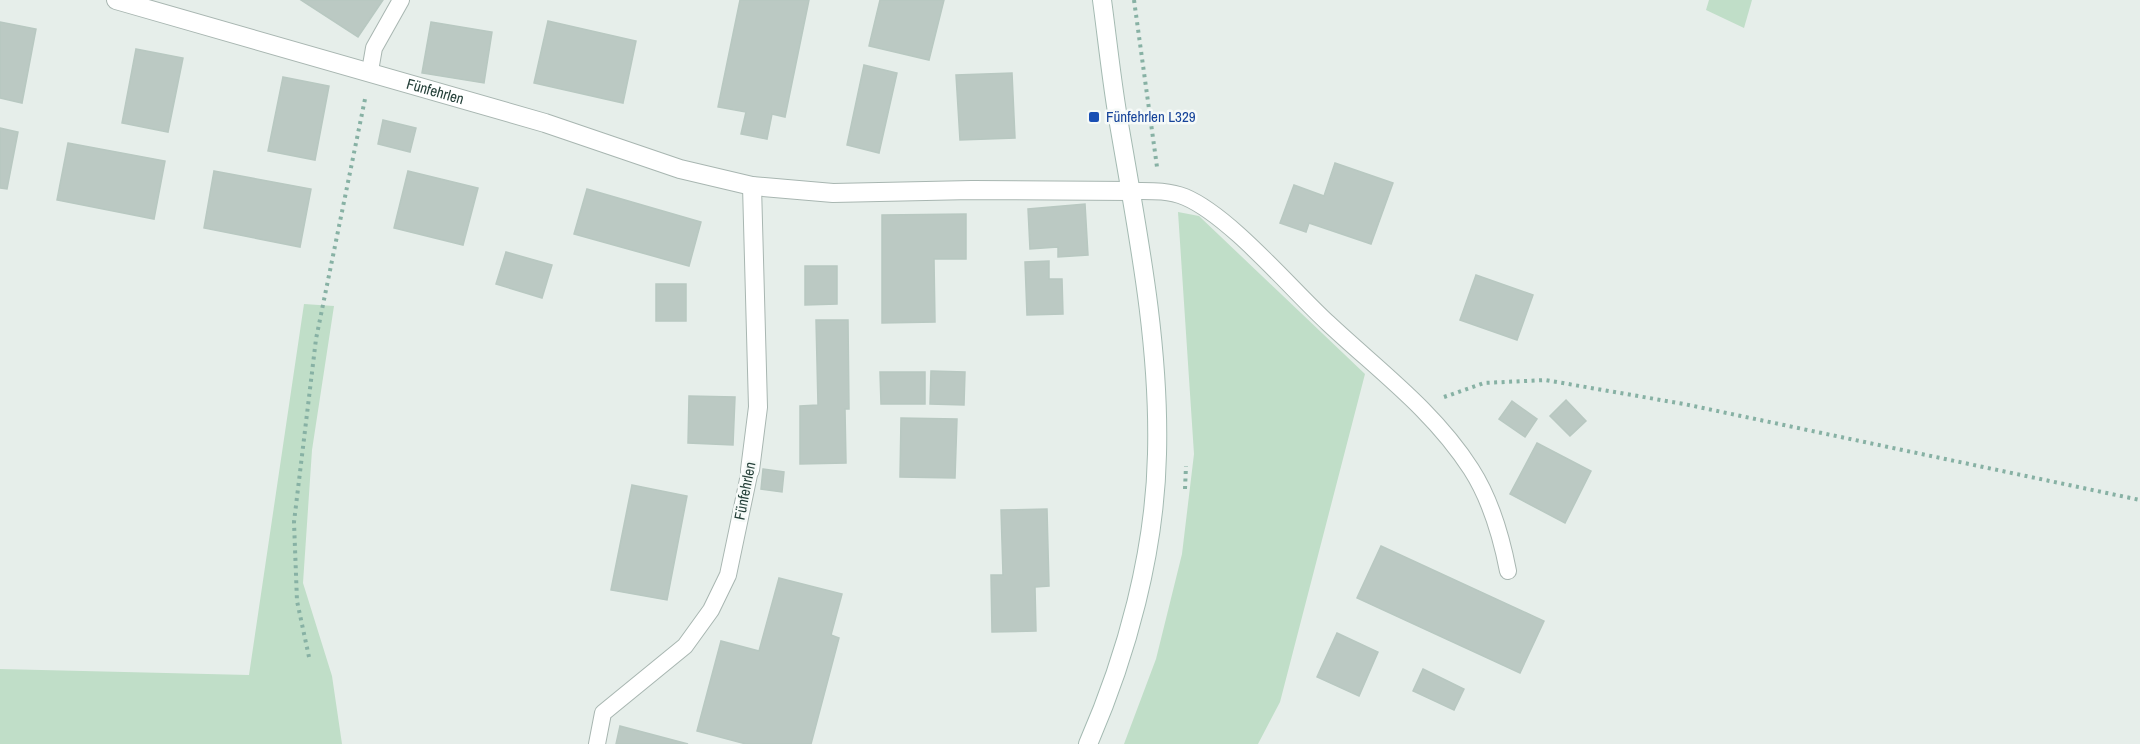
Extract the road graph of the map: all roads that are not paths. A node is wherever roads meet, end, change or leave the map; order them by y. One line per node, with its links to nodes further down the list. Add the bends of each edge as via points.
1 (116, 0): 4 (street, Fünfehrlen)
2 (401, 0): 4 (lane, via 374,48)
3 (1102, 0): 6 (street)
4 (370, 71): 5 (street, Fünfehrlen, via 545,123 680,169)
5 (752, 186): 6 (street, Fünfehrlen, via 833,193); 7 (street, Fünfehrlen, via 758,407)
6 (1131, 191): 8 (lane, via 1161,191 1185,197 1213,214 1424,408 1472,470 1498,525); 10 (street, via 1156,388 1154,500 1129,627)
7 (750, 470): 9 (lane, Fünfehrlen, via 728,575 711,610 685,646 603,713)
8 (1508, 571)
9 (597, 744)
10 (1088, 744)

